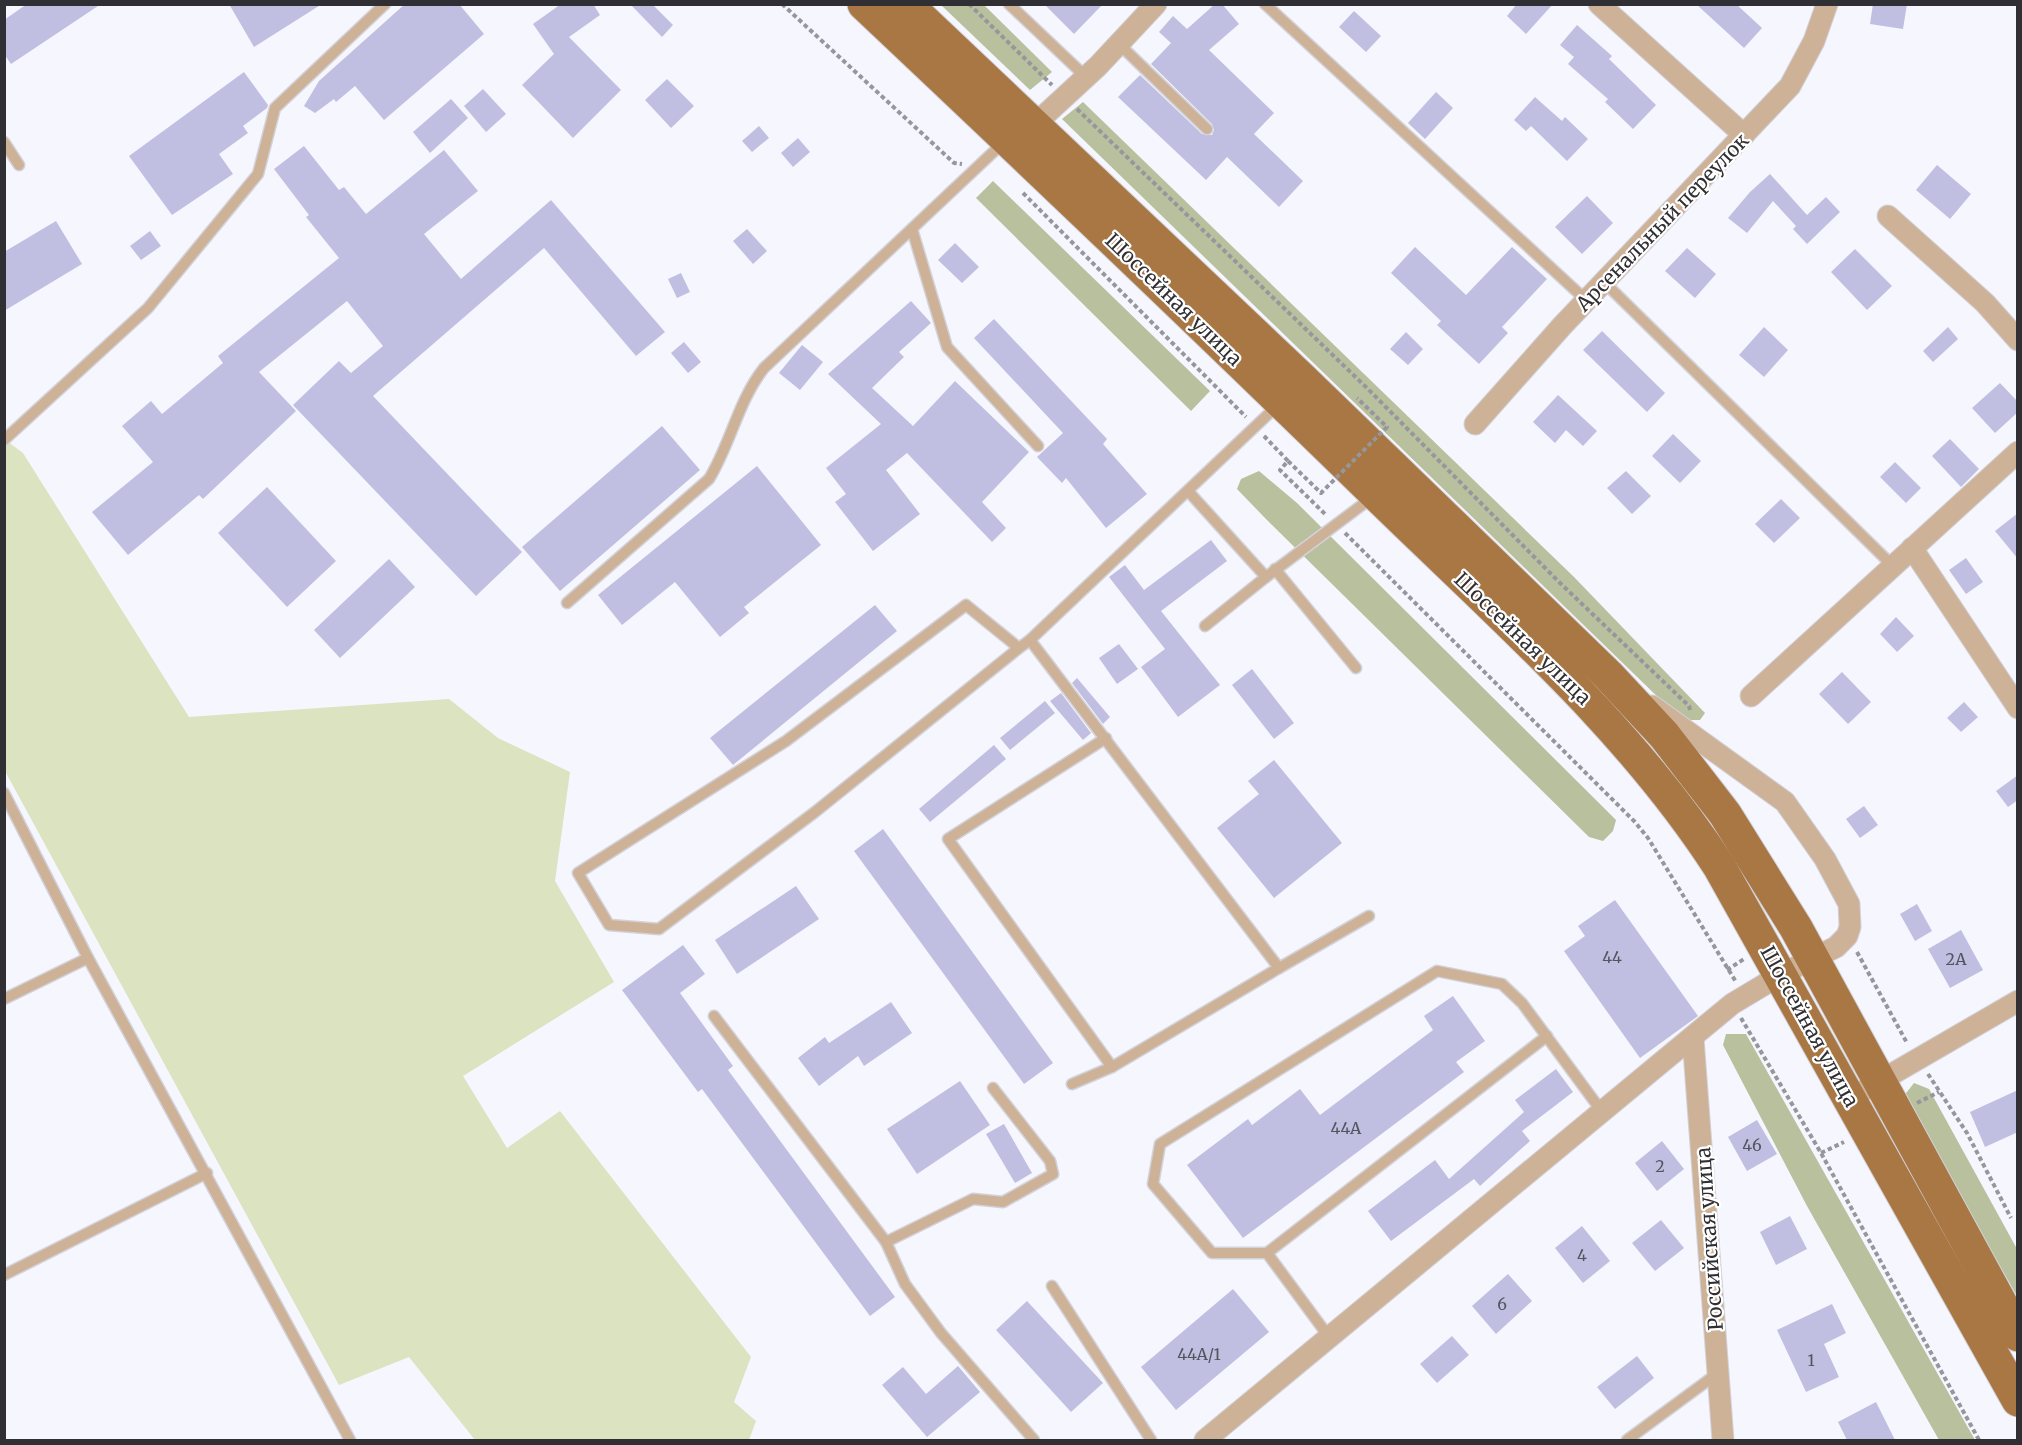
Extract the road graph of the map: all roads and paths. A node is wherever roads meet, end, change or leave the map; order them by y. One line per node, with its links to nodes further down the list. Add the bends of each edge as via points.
1 (385, 4): 30 (lane, via 275,108 258,174 148,308)
2 (782, 4): 19 (path, via 954,163)
3 (864, 4): 15 (main road, Шоссейная улица)
4 (906, 4): 15 (main road, Шоссейная улица)
5 (969, 4): 13 (path)
6 (1009, 4): 12 (lane)
7 (1155, 4): 11 (street)
8 (1265, 4): 24 (lane)
9 (1599, 4): 16 (street)
10 (1827, 4): 16 (street, Арсенальный переулок, via 1814,41 1790,86)
11 (1119, 44): 12 (street); 14 (lane)
12 (1086, 77): 13 (street)
13 (1065, 98): 15 (street); 26 (path)
14 (1207, 129)
15 (1020, 132): 19 (lane); 27 (main road, Шоссейная улица); 45 (main road, Шоссейная улица, via 1302,379)
16 (1744, 135): 23 (street, Арсенальный переулок)
17 (4, 142): 18 (lane)
18 (19, 165)
19 (978, 168): 22 (lane)
20 (1018, 188): 29 (path)
21 (1888, 216): 25 (street, via 1985,303)
22 (912, 229): 31 (lane, via 947,347); 40 (lane, via 764,368 749,387 709,479)
23 (1605, 283): 24 (street, Арсенальный переулок); 38 (lane)
24 (1587, 301): 28 (street, Арсенальный переулок)
25 (2018, 340)
26 (1367, 388): 33 (path, bridge, via 1357,398 1387,427 1321,493); 48 (path, via 1560,583 1689,706)
27 (1281, 401): 29 (lane); 35 (main road, Шоссейная улица)
28 (1475, 424)
29 (1256, 428): 33 (path); 34 (lane)
30 (4, 440)
31 (1038, 447)
32 (2018, 452): 37 (street)
33 (1288, 461): 36 (path, via 1280,470)
34 (1188, 491): 39 (lane); 42 (lane)
35 (1376, 494): 36 (lane); 53 (main road, Шоссейная улица, via 1619,733 1693,825)
36 (1337, 525): 39 (lane); 57 (path, via 1635,822)
37 (1912, 548): 38 (street); 47 (street)
38 (1893, 566): 46 (street)
39 (1270, 573): 41 (lane); 44 (lane)
40 (567, 603)
41 (1205, 626)
42 (1029, 640): 43 (lane); 49 (lane)
43 (1019, 648): 43 (lane, via 815,812 659,929 609,925 578,873 786,741 966,605)
44 (1356, 668)
45 (1608, 675): 48 (street); 55 (main road, Шоссейная улица, via 1664,735 1725,814)
46 (1751, 696)
47 (2018, 708)
48 (1691, 734): 52 (street, via 1769,788 1797,816 1826,859 1849,904 1852,916)
49 (1106, 738): 56 (lane); 66 (lane, via 948,839)
50 (4, 793): 54 (lane)
51 (1370, 916): 56 (lane)
52 (1847, 936): 55 (street, via 1836,947); 65 (path)
53 (1766, 946): 57 (path); 58 (main road, Шоссейная улица)
54 (88, 958): 59 (lane); 72 (lane)
55 (1812, 958): 58 (street); 67 (main road, Шоссейная улица)
56 (1279, 968): 66 (lane)
57 (1727, 970): 61 (path, via 1738,986 1726,997)
58 (1782, 974): 61 (street); 70 (main road, Шоссейная улица)
59 (4, 999)
60 (2018, 1001): 65 (street)
61 (1732, 1005): 64 (street); 88 (path, via 1821,1153)
62 (714, 1016): 74 (lane)
63 (1547, 1036): 71 (lane); 75 (lane); 75 (lane, via 1502,984 1437,971 1160,1144 1153,1184 1212,1253)
64 (1693, 1038): 71 (street); 80 (street, Российская улица)
65 (1918, 1059): 67 (street); 73 (path, via 1967,1133)
66 (1112, 1067): 68 (lane)
67 (1879, 1082): 70 (street); 78 (main road, Шоссейная улица)
68 (1072, 1084)
69 (993, 1088): 74 (lane, via 1050,1161 1053,1174 1003,1202 973,1199)
70 (1849, 1099): 81 (main road, Шоссейная улица)
71 (1604, 1113): 79 (street)
72 (207, 1173): 76 (lane); 82 (lane)
73 (2011, 1218)
74 (886, 1242): 83 (lane, via 905,1284 941,1333)
75 (1267, 1254): 79 (lane)
76 (4, 1275)
77 (1052, 1286): 84 (lane)
78 (2018, 1335)
79 (1329, 1337): 85 (street)
80 (1718, 1373): 86 (lane); 87 (street, Российская улица)
81 (2018, 1400)
82 (350, 1440)
83 (1034, 1440)
84 (1151, 1440)
85 (1205, 1440)
86 (1627, 1440)
87 (1723, 1440)
88 (1979, 1440)

